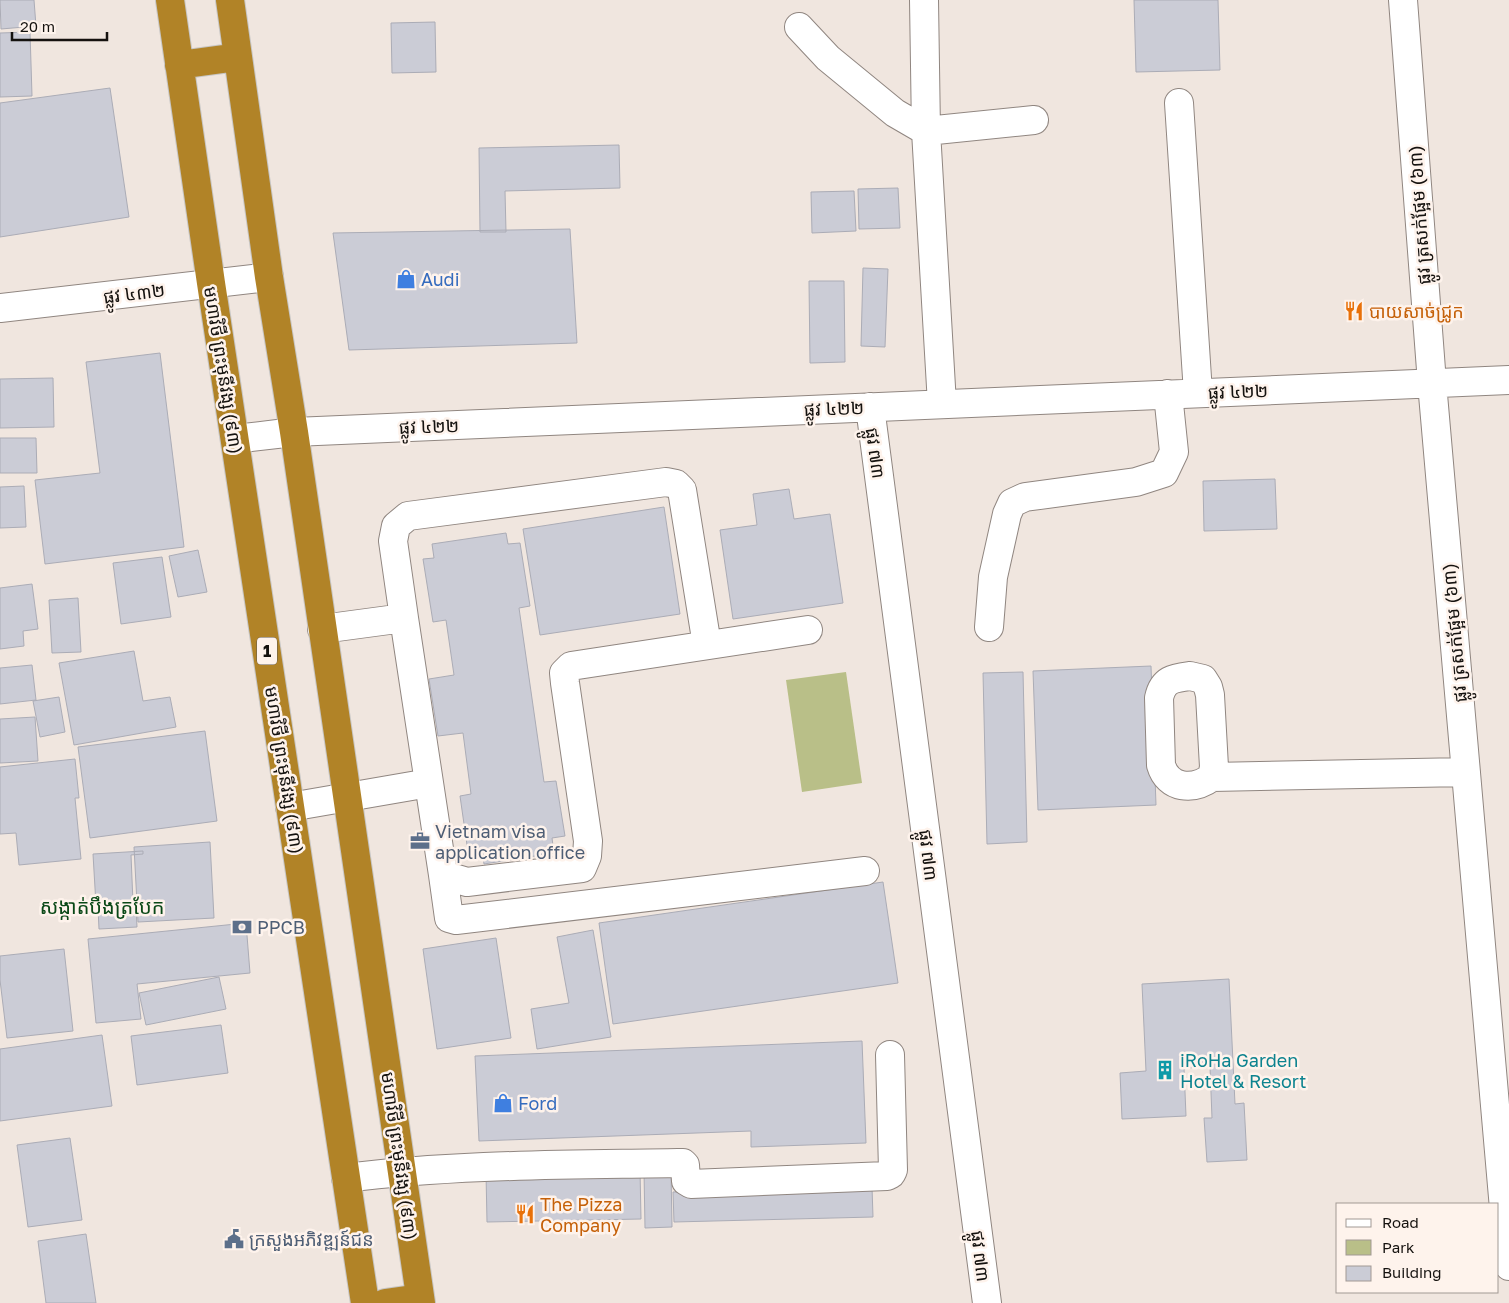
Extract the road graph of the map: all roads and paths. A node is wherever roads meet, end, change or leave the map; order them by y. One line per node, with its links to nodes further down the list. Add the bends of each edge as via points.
1 (170, 0): 7 (highway, មហាវិថី ព្រះមុនីវង្ស (៩៣) / 1)
2 (230, 0): 6 (highway, មហាវិថី ព្រះមុនីវង្ស (៩៣))
3 (924, 0): 10 (street)
4 (1403, 0): 15 (street, ផ្លូវ ត្រសក់ផ្អែម (៦៣))
5 (799, 27): 10 (street, via 828,58 895,113)
6 (238, 57): 7 (highway); 11 (highway, មហាវិថី ព្រះមុនីវង្ស (៩៣))
7 (179, 65): 12 (highway, មហាវិថី ព្រះមុនីវង្ស (៩៣) / 1)
8 (1179, 103): 16 (street)
9 (1034, 120): 10 (street)
10 (926, 132): 18 (street)
11 (269, 277): 12 (street, ផ្លូវ ៤៣២); 20 (highway, មហាវិថី ព្រះមុនីវង្ស (៩៣))
12 (211, 284): 13 (street, ផ្លូវ ៤៣២); 21 (highway, មហាវិថី ព្រះមុនីវង្ស (៩៣) / 1)
13 (0, 308)
14 (1509, 380): 15 (street, ផ្លូវ ៤២២)
15 (1432, 383): 16 (street, ផ្លូវ ៤២២); 27 (street, ផ្លូវ ត្រសក់ផ្អែម (៦៣))
16 (1198, 393): 17 (street, ផ្លូវ ៤២២)
17 (1168, 394): 18 (street, ផ្លូវ ៤២២); 23 (street, via 1174,452 1164,473 1136,482 1025,497 1012,503 993,577)
18 (942, 404): 19 (street, ផ្លូវ ៤២២)
19 (870, 407): 20 (street, ផ្លូវ ៤២២); 41 (street, ផ្លូវ ៧៣)
20 (294, 432): 21 (street, ផ្លូវ ៤២២); 24 (highway, មហាវិថី ព្រះមុនីវង្ស (៩៣))
21 (235, 439): 31 (highway, មហាវិថី ព្រះមុនីវង្ស (៩៣) / 1)
22 (404, 618): 24 (street); 26 (street, via 393,541 396,526 408,516 666,482 676,484 682,490); 29 (street)
23 (988, 627)
24 (322, 629): 30 (highway, មហាវិថី ព្រះមុនីវង្ស (៩៣))
25 (808, 630): 26 (street)
26 (707, 645): 33 (street, via 571,666 564,673 588,841 582,868 467,882)
27 (1466, 772): 28 (street); 37 (street, ផ្លូវ ត្រសក់ផ្អែម (៦៣))
28 (1212, 777)
29 (428, 784): 30 (street); 33 (street)
30 (347, 798): 31 (street); 35 (highway, មហាវិថី ព្រះមុនីវង្ស (៩៣))
31 (290, 807): 36 (highway, មហាវិថី ព្រះមុនីវង្ស (៩៣) / 1)
32 (865, 871): 33 (street, via 456,920 449,918)
33 (443, 875)
34 (890, 1055): 35 (street, via 893,1170 887,1176 691,1184 686,1181 682,1163 474,1166)
35 (402, 1171): 36 (street); 38 (highway, មហាវិថី ព្រះមុនីវង្ស (៩៣))
36 (346, 1178): 39 (highway, មហាវិថី ព្រះមុនីវង្ស (៩៣) / 1)
37 (1509, 1266)
38 (421, 1300): 40 (highway)
39 (365, 1303)
40 (385, 1303)
41 (987, 1303)

